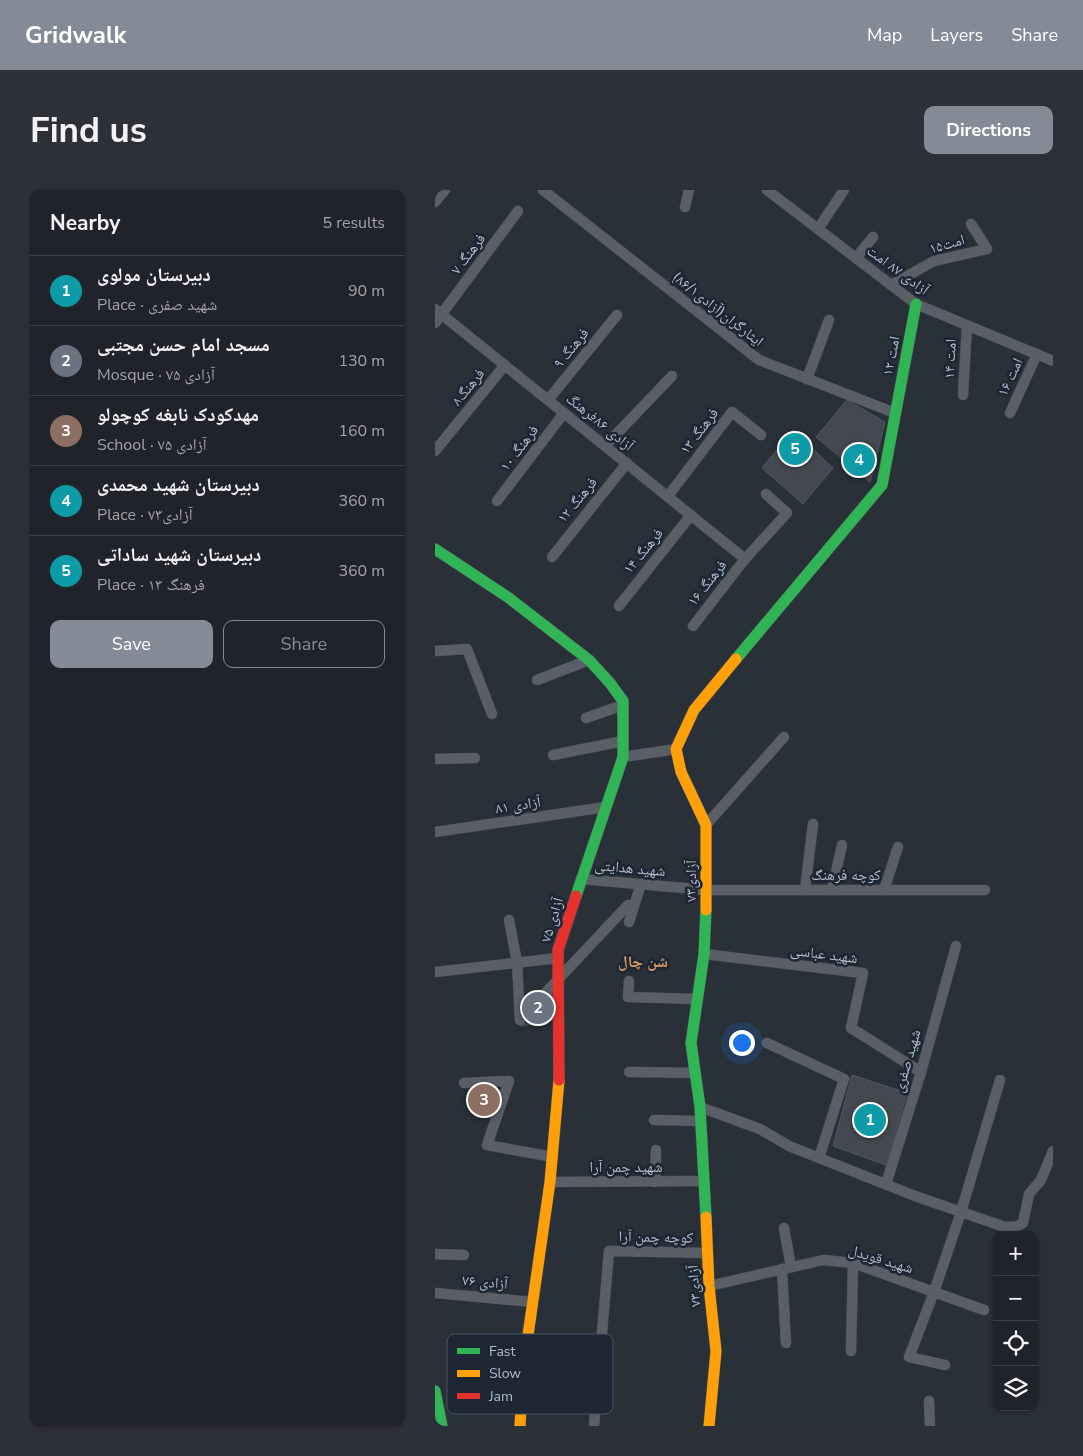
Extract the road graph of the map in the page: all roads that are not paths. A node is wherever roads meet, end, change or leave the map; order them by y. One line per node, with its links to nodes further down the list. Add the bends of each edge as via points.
1 (445, 190): 6 (street)
2 (543, 190): 24 (street, ایثارگران(آزادی۸۶/۱), via 759,360)
3 (689, 190): 7 (street)
4 (767, 190): 10 (street, آزادی ۸۷ امت)
5 (844, 190): 10 (street)
6 (435, 202)
7 (685, 207)
8 (518, 211): 15 (street, فرهنگ ۷)
9 (971, 224): 13 (street, امت۱۵, via 987,249 934,262)
10 (818, 229): 12 (street, آزادی ۸۷ امت)
11 (873, 236): 12 (street)
12 (856, 258): 13 (street, آزادی ۸۷ امت)
13 (891, 284): 14 (street, آزادی ۸۷ امت)
14 (916, 304): 19 (street, آزادی ۸۷ امت); 28 (street, امت ۱۲)
15 (438, 312): 18 (street, فرهنگ ۷); 22 (street, آزادی ۸۶فرهنگ)
16 (617, 315): 26 (street, فرهنگ ۹)
17 (829, 320): 24 (street)
18 (435, 323)
19 (967, 325): 20 (street, آزادی ۸۷ امت); 25 (street, امت ۱۴)
20 (1037, 354): 21 (street, آزادی ۸۷ امت); 29 (street, امت ۱۶)
21 (1053, 361)
22 (505, 365): 26 (street, آزادی ۸۶فرهنگ); 32 (street, فرهنگ۸)
23 (672, 376): 31 (street)
24 (807, 379): 28 (street, ایثارگران(آزادی۸۶/۱))
25 (963, 395)
26 (548, 400): 27 (street, آزادی ۸۶فرهنگ)
27 (564, 413): 31 (street, آزادی ۸۶فرهنگ); 36 (street, فرهنگ ۱۰)
28 (895, 413): 51 (street, via 882,485 694,710)
29 (1010, 413)
30 (761, 434): 35 (street, فرهنگ ۱۳, via 732,412)
31 (605, 446): 33 (street, آزادی ۸۶فرهنگ)
32 (435, 451)
33 (627, 463): 35 (street, آزادی ۸۶فرهنگ); 39 (street, فرهنگ ۱۲)
34 (766, 494): 40 (street, فرهنگ ۱۶, via 787,513)
35 (668, 496): 37 (street, آزادی ۸۶فرهنگ)
36 (497, 501)
37 (691, 515): 40 (street, آزادی ۸۶فرهنگ); 41 (street, فرهنگ ۱۴)
38 (435, 548): 44 (street, via 509,598)
39 (552, 557)
40 (745, 559): 42 (street, فرهنگ ۱۶)
41 (619, 606)
42 (693, 626)
43 (435, 651): 47 (street, via 467,649)
44 (589, 660): 45 (street); 46 (street, via 610,683)
45 (537, 680)
46 (623, 705): 48 (street); 50 (street, آزادی ۷۵)
47 (492, 714)
48 (586, 718)
49 (784, 737): 58 (street)
50 (623, 741): 52 (street); 53 (street, آزادی ۷۵)
51 (676, 749): 53 (street); 58 (street, آزادی۷۳, via 681,772)
52 (553, 755)
53 (623, 757): 56 (street, آزادی ۷۵)
54 (475, 758): 55 (street)
55 (435, 760)
56 (606, 807): 59 (street, آزادی ۸۱); 62 (street, آزادی ۷۵)
57 (813, 824): 65 (street)
58 (706, 826): 64 (street, آزادی۷۳)
59 (435, 832)
60 (843, 845): 66 (street)
61 (898, 847): 67 (street)
62 (581, 879): 63 (street, شهید هدایتی); 74 (street, آزادی ۷۵)
63 (641, 884): 64 (street, شهید هدایتی); 71 (street)
64 (707, 890): 65 (street, کوچه فرهنگ); 73 (street, آزادی۷۳)
65 (805, 890): 66 (street, کوچه فرهنگ)
66 (832, 890): 67 (street, کوچه فرهنگ)
67 (884, 890): 68 (street, کوچه فرهنگ)
68 (985, 890)
69 (628, 905): 75 (street, via 519,1020)
70 (509, 920): 75 (street)
71 (629, 922)
72 (956, 946): 82 (street, شهید صفری)
73 (704, 954): 78 (street, آزادی۷۳); 82 (street, شهید عباسی, via 863,973 851,1028)
74 (558, 958): 75 (street); 90 (street, آزادی ۷۵, via 560,1070)
75 (517, 962): 76 (street)
76 (435, 972)
77 (629, 981): 78 (street, via 628,997)
78 (697, 999): 81 (street, آزادی۷۳, via 691,1043)
79 (767, 1043): 91 (street, via 843,1079)
80 (629, 1072): 81 (street)
81 (695, 1072): 85 (street, آزادی۷۳)
82 (921, 1072): 95 (street, شهید صفری)
83 (1000, 1080): 96 (street)
84 (464, 1083): 90 (street, via 509,1081 487,1146)
85 (700, 1107): 87 (street, آزادی۷۳); 91 (street, via 760,1129)
86 (654, 1120): 87 (street)
87 (700, 1121): 92 (street, آزادی۷۳)
88 (656, 1150): 94 (street)
89 (1053, 1151): 96 (street, via 1041,1180 1029,1194 1023,1223 1002,1226)
90 (553, 1156): 93 (street, آزادی ۷۵)
91 (819, 1158): 95 (street)
92 (703, 1181): 94 (street, شهید چمن آرا); 98 (street, آزادی۷۳)
93 (550, 1182): 94 (street, شهید چمن آرا); 106 (street, آزادی ۷۵)
94 (655, 1182)
95 (886, 1184): 96 (street)
96 (961, 1212): 104 (street)
97 (783, 1228): 102 (street)
98 (707, 1253): 103 (street, آزادی۷۳); 109 (street, کوچه چمن آرا, via 609,1251)
99 (435, 1254): 100 (street)
100 (464, 1255)
101 (853, 1263): 102 (street, شهید قویدل, via 823,1260); 104 (street, شهید قویدل); 111 (street)
102 (787, 1268): 103 (street, شهید قویدل); 110 (street)
103 (709, 1286): 116 (street, آزادی۷۳, via 715,1351)
104 (934, 1292): 107 (street, شهید قویدل); 112 (street, via 909,1357)
105 (435, 1293): 106 (street, آزادی ۷۶)
106 (533, 1302): 108 (street, آزادی ۷۵)
107 (984, 1310)
108 (528, 1334)
109 (602, 1334)
110 (786, 1343)
111 (851, 1352)
112 (945, 1365)
113 (435, 1391): 115 (street)
114 (929, 1401): 117 (street)
115 (443, 1426)
116 (709, 1426)
117 (930, 1426)

